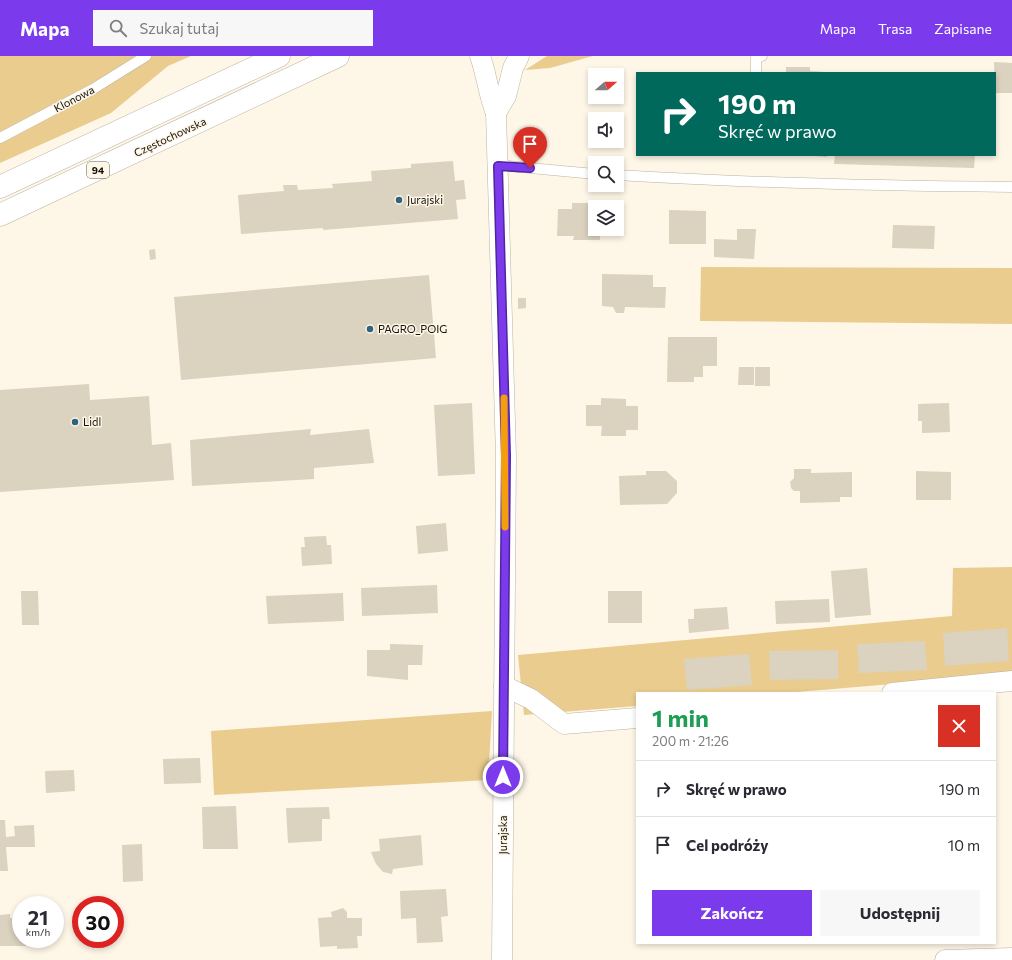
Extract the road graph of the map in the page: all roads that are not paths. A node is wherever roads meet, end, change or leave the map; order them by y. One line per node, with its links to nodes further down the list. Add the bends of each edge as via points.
1 (146, 56): 9 (lane, Klonowa, via 93,89)
2 (279, 56): 14 (main road, 94)
3 (338, 56): 15 (main road, Częstochowska / 94)
4 (480, 56): 8 (street, Jurajska)
5 (519, 56): 8 (street, via 506,96)
6 (762, 56): 7 (lane, via 756,58)
7 (756, 72)
8 (496, 113): 10 (street, Jurajska)
9 (0, 138)
10 (498, 166): 11 (lane); 17 (street, Jurajska, via 506,456)
11 (588, 173)
12 (624, 175): 13 (lane, via 704,181 878,186)
13 (1012, 186)
14 (0, 187)
15 (0, 215)
16 (1012, 681): 18 (street)
17 (504, 686): 19 (street, via 531,700 564,724); 21 (street, Jurajska)
18 (902, 692)
19 (636, 718)
20 (1012, 958): 22 (street)
21 (502, 960)
22 (945, 960)

